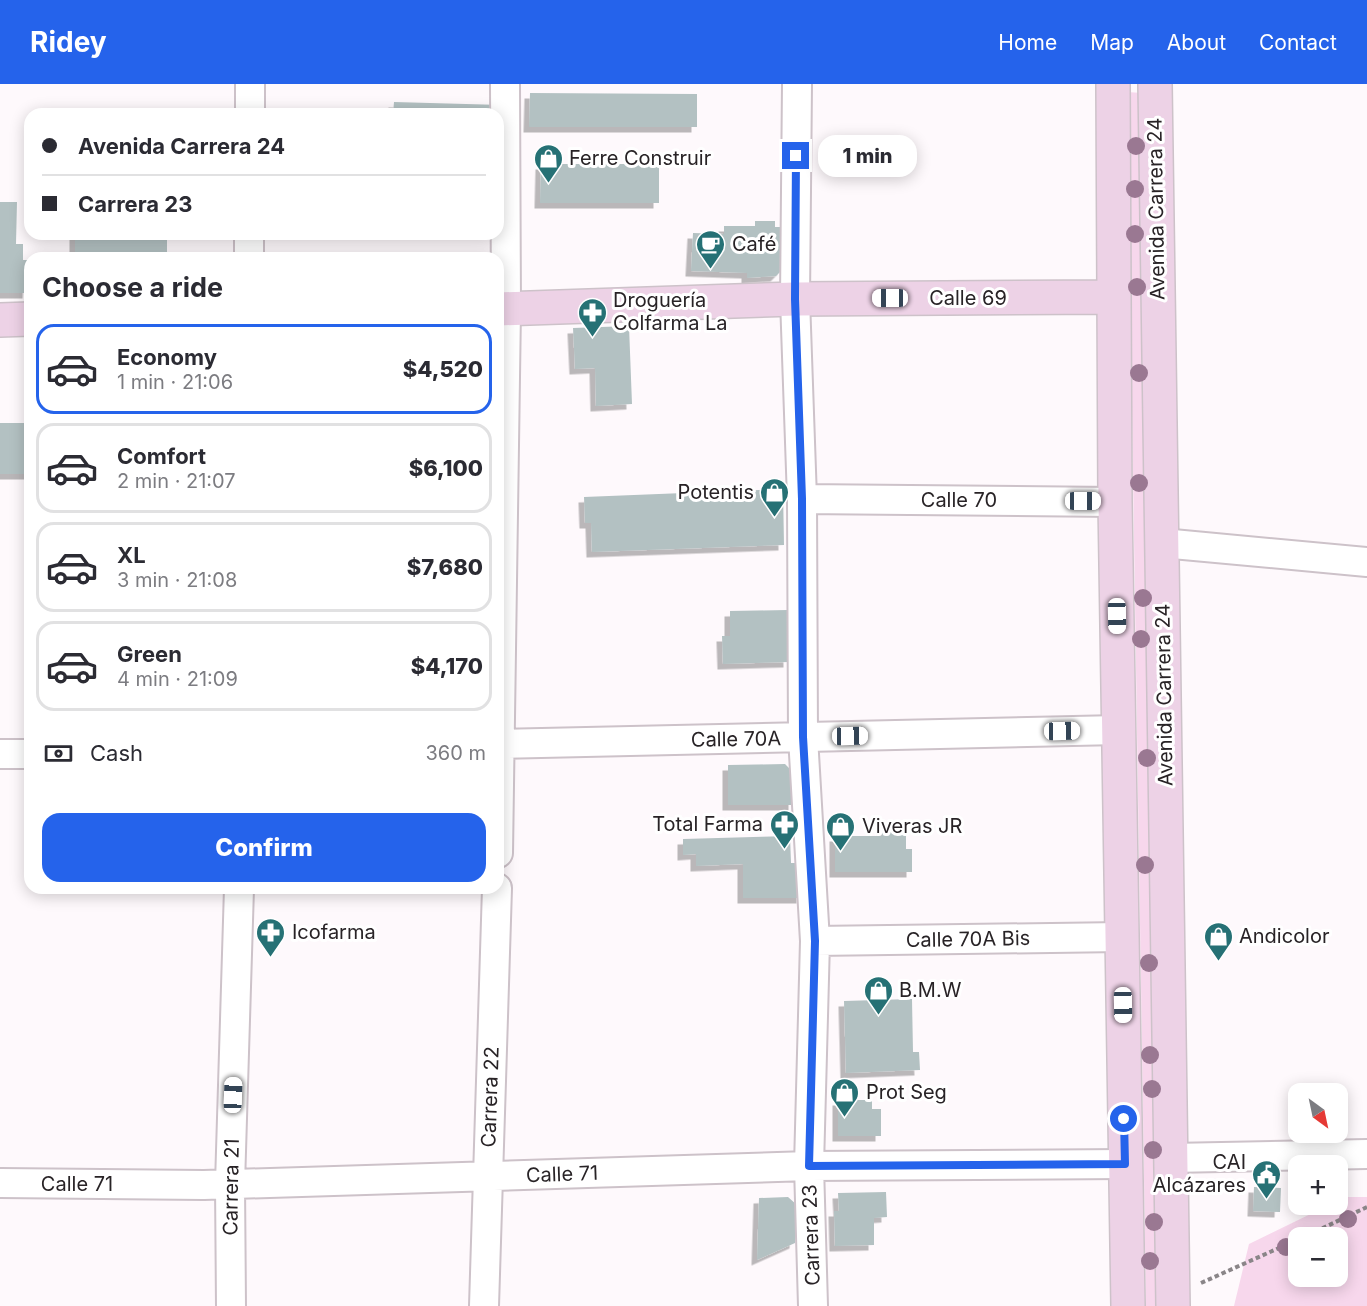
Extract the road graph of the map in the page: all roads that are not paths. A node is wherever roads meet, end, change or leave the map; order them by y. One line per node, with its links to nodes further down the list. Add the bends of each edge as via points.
1 (250, 84): 6 (street)
2 (505, 84): 7 (street)
3 (797, 84): 9 (street, Carrera 23)
4 (1113, 84): 8 (main road)
5 (1155, 84): 15 (main road, Avenida Carrera 24)
6 (250, 108)
7 (504, 159)
8 (1114, 297): 9 (main road, Calle 69); 14 (main road)
9 (795, 299): 10 (main road, Calle 69); 13 (street, Carrera 23)
10 (504, 309)
11 (24, 319): 12 (main road)
12 (0, 320)
13 (802, 499): 14 (street, Calle 70); 18 (street, Carrera 23)
14 (1115, 502): 17 (main road)
15 (1162, 543): 16 (street); 27 (main road, Avenida Carrera 24)
16 (1367, 562)
17 (1119, 730): 18 (street, Calle 70A); 24 (main road)
18 (803, 737): 19 (street, Calle 70A); 25 (street, Carrera 23)
19 (504, 744)
20 (0, 754): 21 (street)
21 (24, 754)
22 (239, 894): 32 (street, Carrera 21)
23 (497, 894): 30 (street, Carrera 22)
24 (1122, 937): 25 (street, Calle 70A Bis); 28 (main road)
25 (815, 941): 29 (street, Carrera 23)
26 (1367, 1154): 27 (street)
27 (1171, 1158): 37 (main road, Avenida Carrera 24)
28 (1125, 1164): 29 (street, Calle 71); 36 (main road)
29 (809, 1166): 30 (street, Calle 71); 35 (street, Carrera 23)
30 (487, 1177): 32 (street, Calle 71); 34 (street, Carrera 22)
31 (0, 1183): 32 (street, Calle 71)
32 (230, 1184): 33 (street, Carrera 21)
33 (231, 1306)
34 (484, 1306)
35 (813, 1306)
36 (1128, 1306)
37 (1173, 1306)

